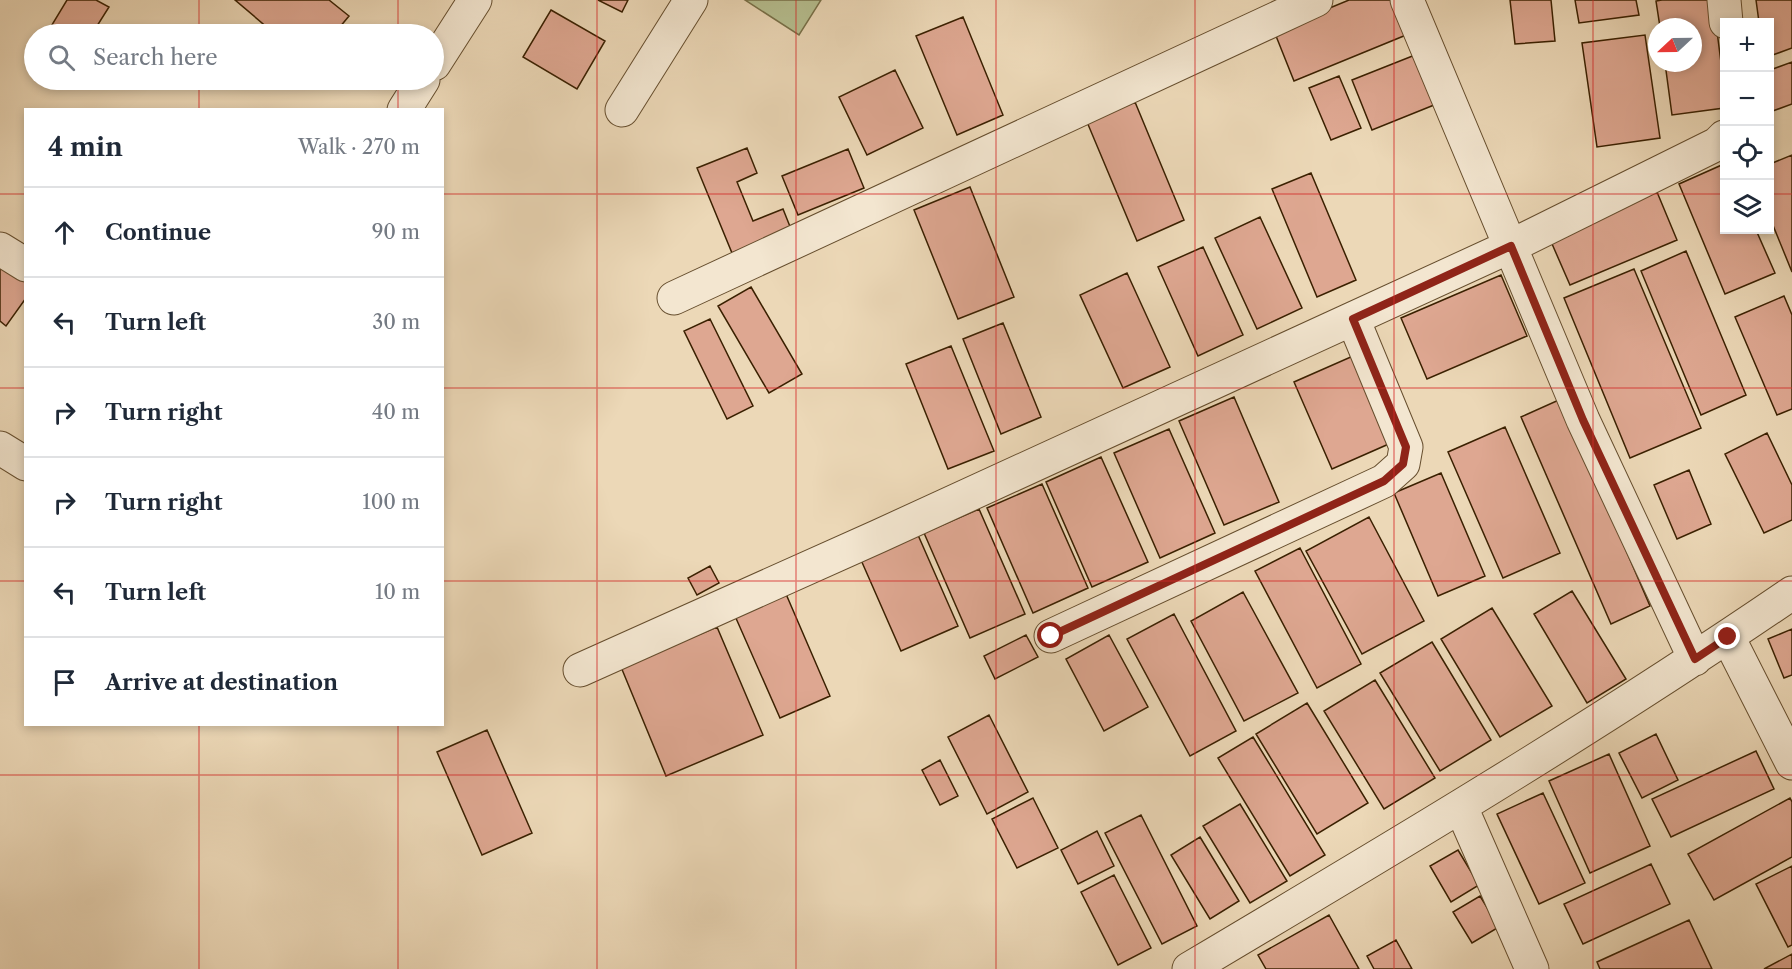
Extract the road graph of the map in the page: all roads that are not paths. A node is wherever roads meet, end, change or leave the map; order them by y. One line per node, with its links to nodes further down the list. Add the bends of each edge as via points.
1 (475, 0): 7 (street)
2 (692, 0): 10 (street)
3 (1316, 0): 15 (street)
4 (1407, 0): 12 (street)
5 (1724, 0): 6 (street)
6 (1726, 18)
7 (444, 48)
8 (417, 90): 9 (street)
9 (405, 108)
10 (622, 110)
11 (1720, 141): 12 (street)
12 (1511, 246): 16 (street); 22 (street, via 1583,420)
13 (0, 249): 14 (street)
14 (24, 264)
15 (674, 298)
16 (1353, 319): 20 (street, via 1406,447 1403,464 1384,481); 23 (street)
17 (0, 448): 18 (street)
18 (24, 463)
19 (1792, 593): 21 (street)
20 (1051, 636)
21 (1728, 637): 22 (street); 24 (street)
22 (1695, 659): 25 (street)
23 (580, 670)
24 (1792, 763)
25 (1461, 807): 26 (street); 27 (street)
26 (1189, 969)
27 (1532, 969)

